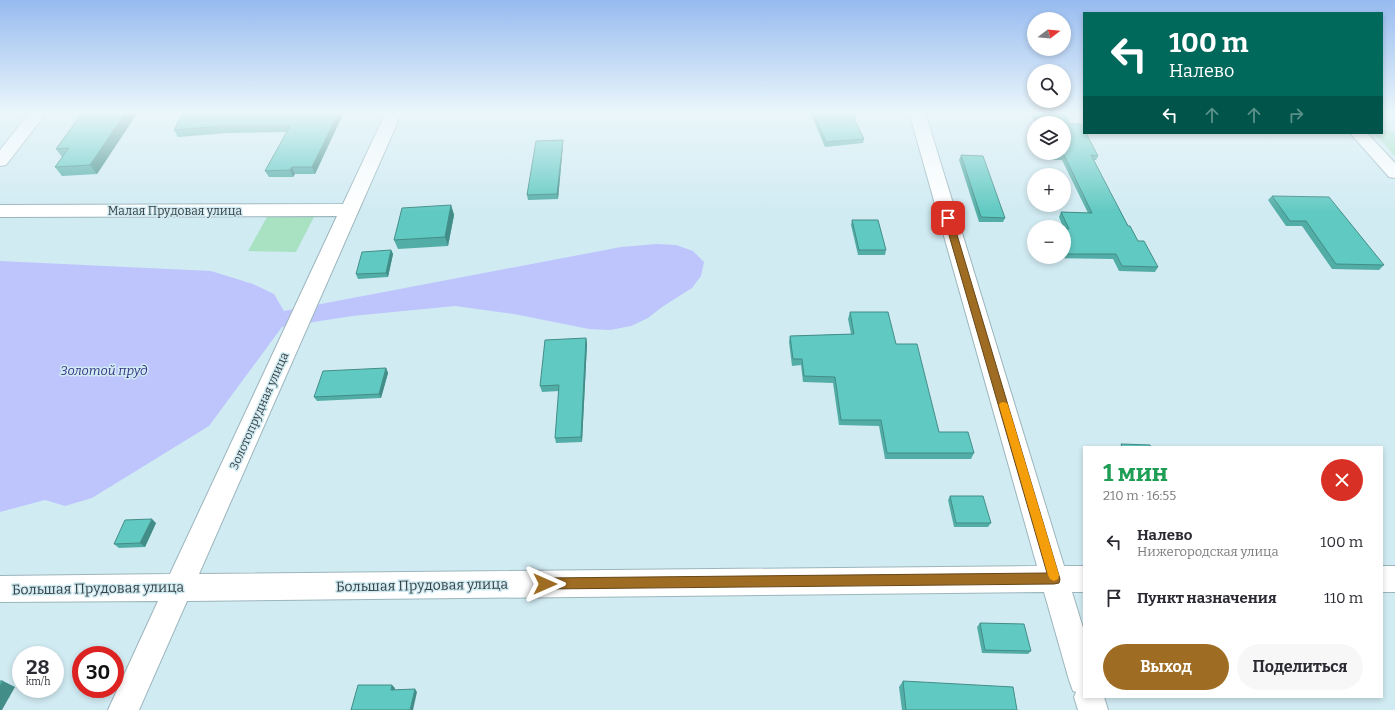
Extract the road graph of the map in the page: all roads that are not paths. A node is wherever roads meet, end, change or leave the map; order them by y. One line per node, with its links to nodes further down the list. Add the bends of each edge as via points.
1 (13, 145): 5 (street)
2 (379, 145): 7 (street, Золотопрудная улица)
3 (927, 145): 9 (street)
4 (1369, 145): 6 (street)
5 (0, 161)
6 (1395, 173)
7 (350, 210): 8 (street, Малая Прудовая улица); 13 (street, Золотопрудная улица)
8 (0, 211)
9 (1054, 579): 10 (street, Большая Прудовая улица); 13 (street, Большая Прудовая улица); 15 (street)
10 (1083, 579)
11 (1383, 579): 12 (street)
12 (1395, 579)
13 (179, 588): 14 (street, Большая Прудовая улица); 17 (street, Золотопрудная улица)
14 (0, 589)
15 (1083, 677)
16 (1089, 698): 18 (street)
17 (123, 710)
18 (1093, 710)

